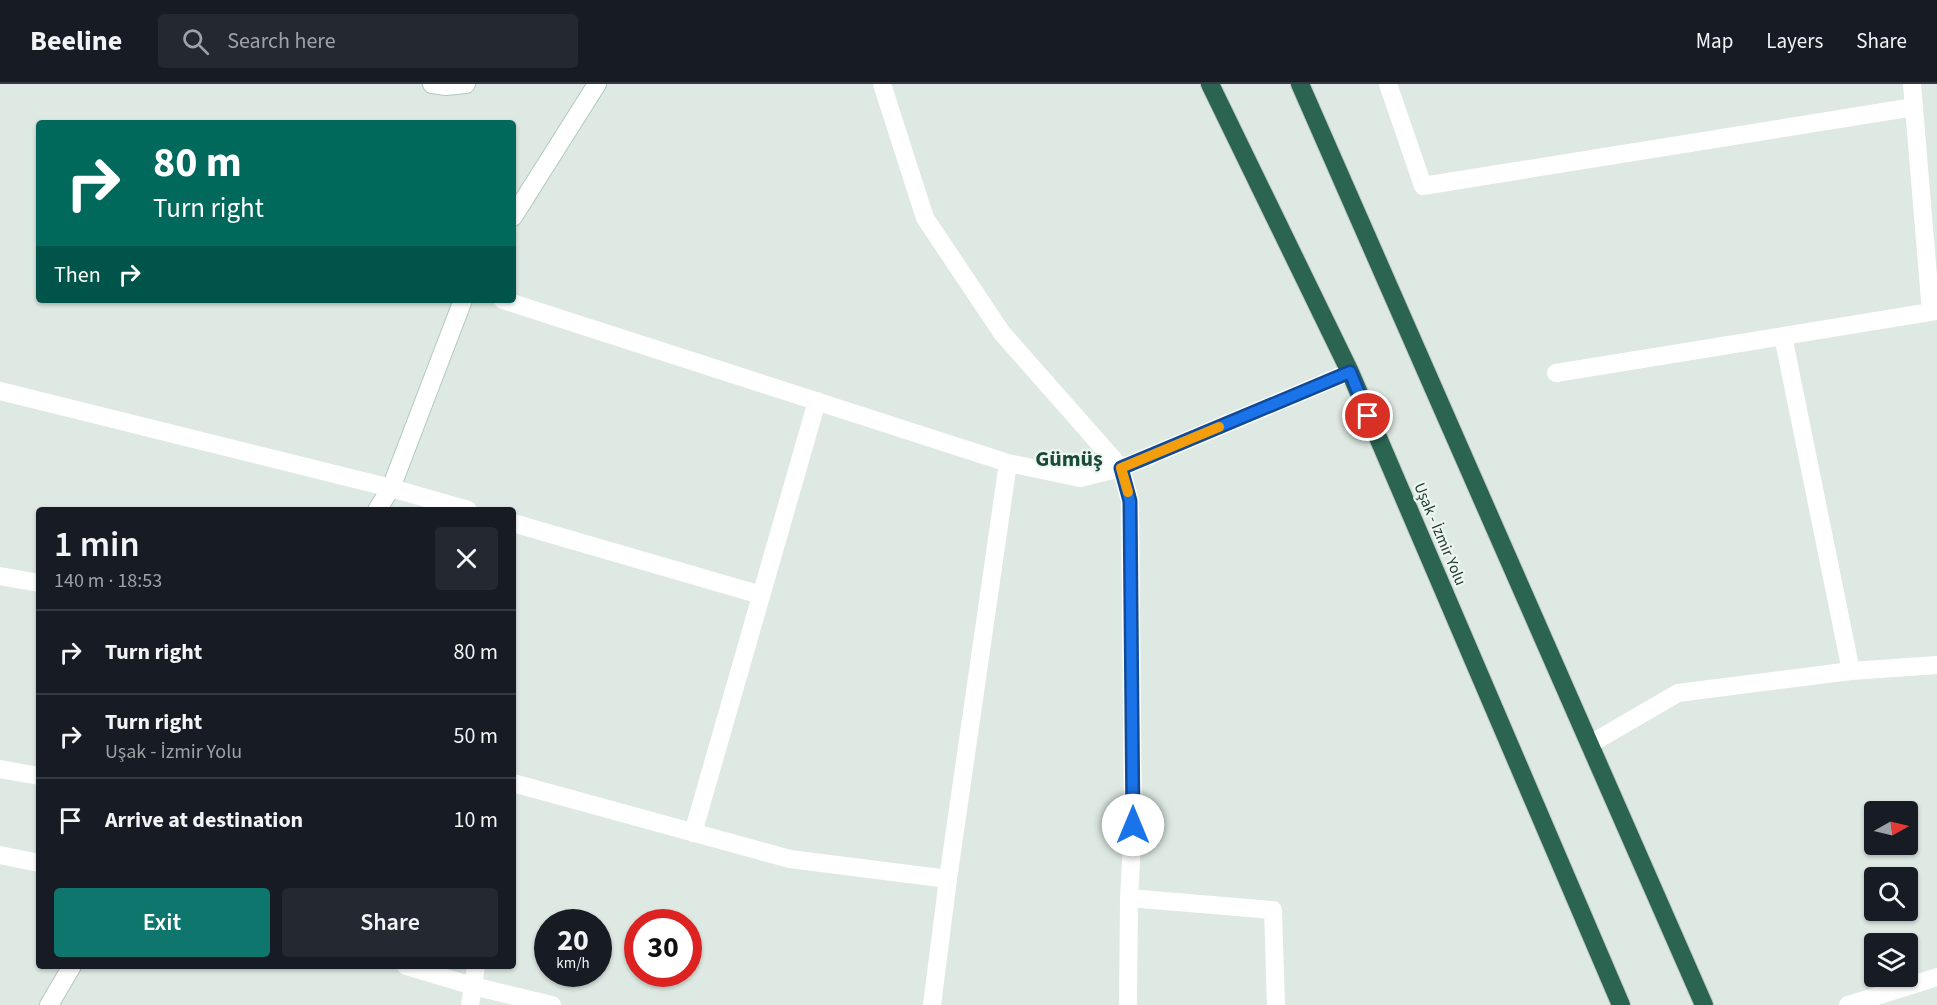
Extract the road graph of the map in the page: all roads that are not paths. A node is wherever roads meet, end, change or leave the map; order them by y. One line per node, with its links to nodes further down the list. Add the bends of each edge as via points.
1 (432, 84): 2 (street)
2 (466, 84)
3 (597, 84): 10 (street)
4 (882, 84): 20 (street, via 925,218 1002,333)
5 (1210, 84): 15 (highway, Uşak - İzmir Yolu)
6 (1300, 84): 30 (highway)
7 (1388, 84): 9 (street, via 1423,186)
8 (1912, 84): 9 (street)
9 (1914, 107): 13 (street)
10 (516, 212)
11 (462, 303): 21 (street)
12 (512, 303): 18 (street)
13 (1934, 311): 14 (street)
14 (1783, 336): 16 (street); 29 (street)
15 (1350, 372): 20 (street); 50 (highway, Uşak - İzmir Yolu)
16 (1556, 373)
17 (0, 391): 21 (street)
18 (817, 401): 19 (street); 27 (street)
19 (1008, 463): 20 (street, via 1080,478); 37 (street)
20 (1121, 468): 38 (street, via 1130,501 1133,825)
21 (391, 488): 22 (street); 23 (street)
22 (378, 507)
23 (458, 507)
24 (516, 524): 27 (street)
25 (0, 576): 26 (street)
26 (36, 582)
27 (761, 595): 34 (street)
28 (1937, 665): 29 (street)
29 (1851, 671): 30 (street, via 1678,693)
30 (1590, 744): 51 (highway)
31 (0, 769): 32 (street)
32 (36, 775)
33 (516, 784): 34 (street)
34 (693, 833): 37 (street, via 790,859)
35 (0, 855): 36 (street)
36 (36, 862)
37 (948, 879): 47 (street)
38 (1129, 898): 48 (street); 49 (street, via 1273,910)
39 (70, 969): 44 (street)
40 (416, 969): 43 (street)
41 (476, 969): 43 (street)
42 (1937, 977): 52 (street)
43 (473, 986): 45 (street); 46 (street)
44 (49, 1005)
45 (470, 1005)
46 (552, 1005)
47 (932, 1005)
48 (1128, 1005)
49 (1276, 1005)
50 (1621, 1005)
51 (1704, 1005)
52 (1848, 1005)

